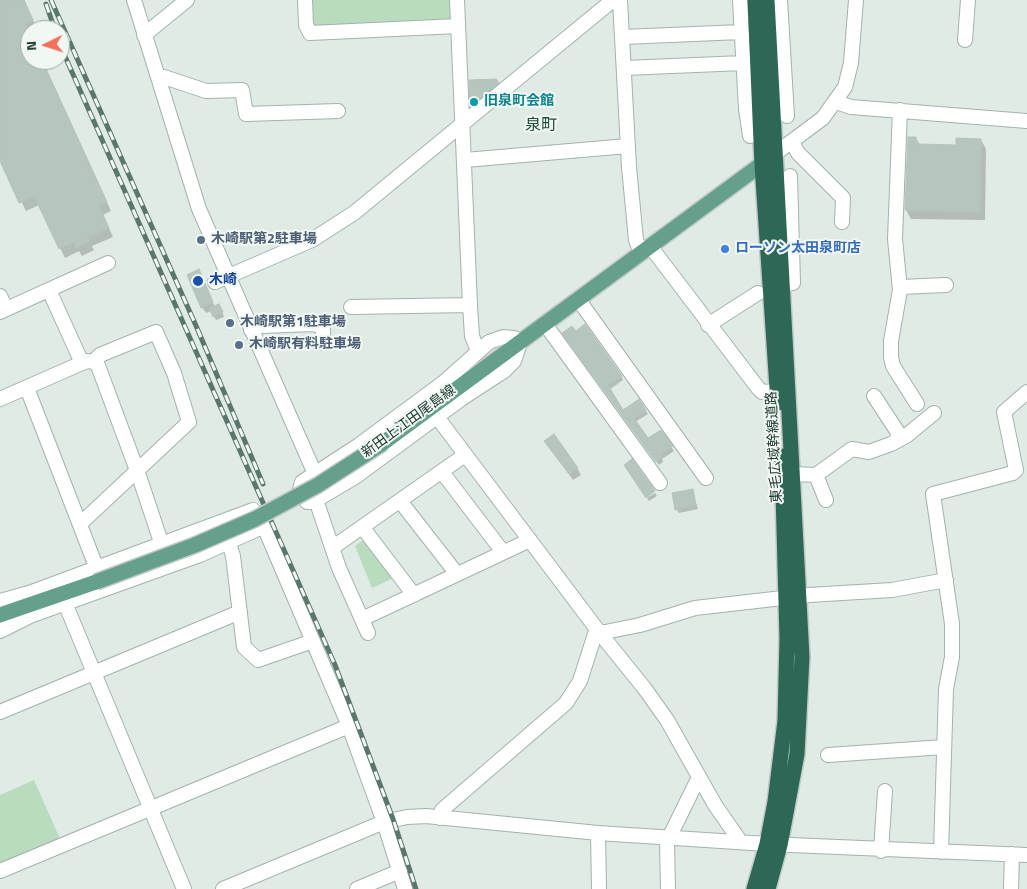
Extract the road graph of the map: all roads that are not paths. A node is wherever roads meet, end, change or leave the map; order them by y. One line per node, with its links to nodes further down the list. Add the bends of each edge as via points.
1 (134, 0): 16 (street)
2 (187, 0): 16 (street)
3 (306, 0): 13 (street, via 306,25 310,33)
4 (457, 0): 13 (street)
5 (613, 0): 29 (street)
6 (620, 0): 17 (street)
7 (740, 0): 15 (street)
8 (755, 0): 23 (highway, 東毛広域幹線道路)
9 (767, 0): 19 (highway, 東毛広域幹線道路)
10 (780, 0): 14 (street)
11 (856, 0): 24 (street, via 851,63 845,87)
12 (968, 0): 18 (street)
13 (458, 26): 29 (street)
14 (782, 27): 19 (street); 27 (street)
15 (742, 32): 17 (street); 20 (street)
16 (144, 35): 22 (street)
17 (623, 37): 21 (street)
18 (965, 40)
19 (770, 55): 33 (highway, 東毛広域幹線道路)
20 (743, 63): 21 (street); 23 (street); 30 (street)
21 (625, 68): 32 (street)
22 (159, 78): 26 (street, via 206,90 242,90 246,114); 41 (street)
23 (758, 81): 35 (highway, 東毛広域幹線道路)
24 (836, 102): 25 (street, via 851,107); 31 (street, via 823,118)
25 (900, 110): 28 (street); 43 (street, via 895,239)
26 (338, 111)
27 (787, 116)
28 (1027, 121)
29 (463, 124): 34 (street); 41 (street, via 354,213 312,240)
30 (750, 136)
31 (792, 142): 33 (street); 37 (street, via 798,153 843,198)
32 (628, 146): 34 (street); 39 (street, via 636,240)
33 (776, 153): 35 (main road, 新田上江田尾島線); 38 (highway, 東毛広域幹線道路)
34 (465, 160): 48 (street)
35 (762, 165): 39 (main road, 新田上江田尾島線); 59 (highway, 東毛広域幹線道路)
36 (790, 176): 38 (street)
37 (842, 222)
38 (787, 231): 71 (highway, 東毛広域幹線道路, via 784,284)
39 (646, 250): 47 (main road, 新田上江田尾島線); 52 (street)
40 (108, 263): 44 (street)
41 (221, 280): 53 (street)
42 (946, 285): 43 (street)
43 (900, 287): 63 (street, via 891,341 891,362)
44 (48, 290): 50 (street); 57 (street)
45 (758, 293): 52 (street)
46 (0, 296): 50 (street)
47 (578, 300): 51 (main road, 新田上江田尾島線); 73 (street)
48 (470, 305): 49 (street); 56 (street, via 472,336)
49 (351, 307)
50 (3, 311)
51 (545, 324): 54 (main road, 新田上江田尾島線); 74 (street)
52 (708, 325): 59 (street, via 762,392)
53 (251, 330): 55 (street, via 261,326 313,324 323,330); 70 (street)
54 (519, 342): 56 (street, via 503,337); 65 (street, via 514,361); 88 (main road, 新田上江田尾島線, bridge, via 383,443 318,485 250,522 195,546)
55 (323, 343)
56 (478, 351): 70 (street, via 443,383)
57 (88, 362): 58 (street); 68 (street, via 100,369); 68 (street, via 156,332 174,373 189,422)
58 (27, 388): 62 (street); 78 (street)
59 (778, 391): 91 (highway, 東毛広域幹線道路)
60 (1027, 392): 89 (street, via 1006,408 1003,417 1016,470 933,494)
61 (874, 396): 66 (street, via 897,431)
62 (0, 399)
63 (917, 404)
64 (934, 414): 66 (street)
65 (437, 417): 67 (street); 75 (street, via 355,477)
66 (899, 440): 72 (street, via 872,452 852,449)
67 (465, 455): 69 (street); 81 (street)
68 (138, 471): 78 (street); 83 (street)
69 (442, 472): 77 (street); 85 (street)
70 (315, 474): 75 (street, via 300,486 307,502)
71 (793, 474): 72 (street); 91 (highway, 東毛広域幹線道路, via 796,533)
72 (816, 475): 76 (street)
73 (706, 478)
74 (660, 483)
75 (316, 500): 84 (street)
76 (826, 500)
77 (400, 501): 80 (street); 87 (street)
78 (80, 524): 88 (street)
79 (262, 527): 82 (street); 83 (street, via 251,509); 100 (street)
80 (363, 528): 84 (street); 90 (street)
81 (530, 540): 85 (street); 98 (street)
82 (229, 543): 86 (street); 94 (street)
83 (162, 545): 86 (street); 88 (street)
84 (332, 548): 96 (street)
85 (504, 552): 87 (street)
86 (169, 566): 93 (street)
87 (457, 574): 90 (street)
88 (96, 576): 92 (street); 95 (main road, 新田上江田尾島線)
89 (946, 580): 91 (street, via 892,590); 104 (street, via 952,624 952,656 946,689)
90 (414, 595): 96 (street)
91 (793, 597): 98 (street, via 695,608 640,625); 114 (highway, 東毛広域幹線道路, via 802,676 799,734)
92 (0, 600)
93 (65, 603): 97 (street); 101 (street)
94 (240, 612): 100 (street, via 243,644 258,660); 101 (street)
95 (0, 615)
96 (362, 619): 99 (street)
97 (0, 631)
98 (599, 632): 106 (street, via 646,689); 109 (street, via 595,634 580,681 566,703 442,810)
99 (368, 633)
100 (313, 641): 103 (street)
101 (93, 673): 102 (street); 108 (street)
102 (0, 712)
103 (349, 726): 108 (street); 110 (street)
104 (944, 747): 105 (street); 116 (street)
105 (828, 754)
106 (700, 778): 112 (street); 113 (street)
107 (884, 791): 115 (street)
108 (149, 809): 119 (street); 121 (street)
109 (440, 818): 110 (street, via 407,817); 111 (street)
110 (384, 822): 120 (street); 122 (street)
111 (598, 833): 112 (street); 125 (street)
112 (670, 837): 113 (street); 126 (street, via 667,842)
113 (738, 842): 114 (street)
114 (773, 845): 115 (street); 127 (highway, 東毛広域幹線道路); 128 (highway, 東毛広域幹線道路)
115 (881, 851): 116 (street)
116 (940, 852): 117 (street)
117 (1012, 854): 118 (street); 129 (street)
118 (1027, 855)
119 (0, 871)
120 (400, 871): 123 (street); 124 (street)
121 (184, 889)
122 (223, 889)
123 (357, 889)
124 (405, 889)
125 (599, 889)
126 (668, 889)
127 (754, 889)
128 (768, 889)
129 (1011, 889)

